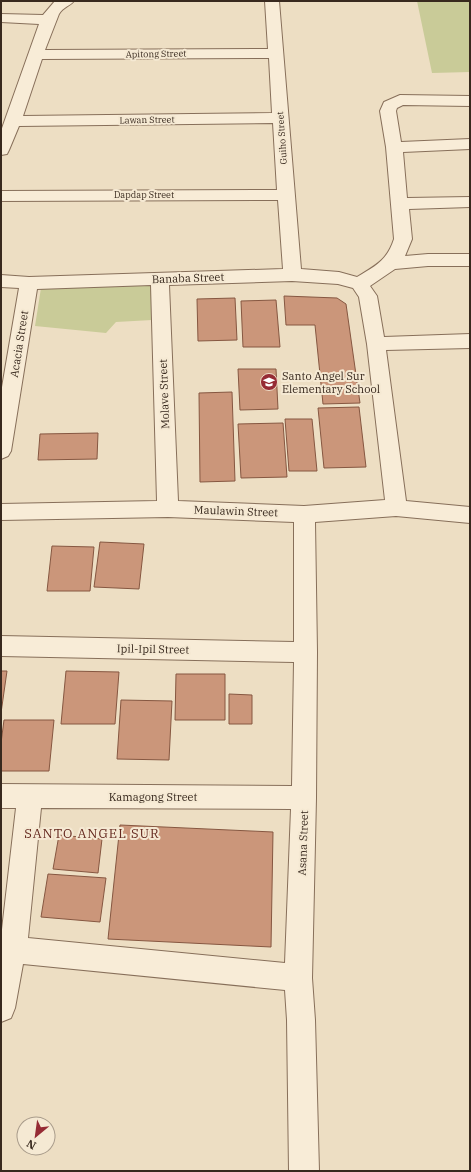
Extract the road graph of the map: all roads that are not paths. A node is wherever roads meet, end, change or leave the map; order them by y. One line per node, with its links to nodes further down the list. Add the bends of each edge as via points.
1 (67, 1): 4 (street, via 52,10)
2 (272, 1): 5 (street, Guiho Street)
3 (1, 18): 4 (street)
4 (48, 20): 6 (street)
5 (276, 53): 6 (street, Apitong Street); 8 (street, Guiho Street)
6 (36, 55): 9 (street)
7 (470, 101): 11 (street, via 400,100 390,105 388,110)
8 (281, 118): 9 (street, Lawan Street); 13 (street, Guiho Street)
9 (13, 121): 12 (street)
10 (470, 144): 11 (street)
11 (394, 147): 16 (street)
12 (1, 150)
13 (287, 195): 14 (street, Dapdap Street); 19 (street, Guiho Street)
14 (1, 196)
15 (470, 202): 16 (street)
16 (401, 204): 18 (street, via 403,239 400,252)
17 (470, 260): 18 (street)
18 (392, 263): 23 (street)
19 (292, 275): 20 (street, Banaba Street); 23 (street, Banaba Street, via 340,278)
20 (160, 279): 22 (street, Banaba Street); 28 (street, Molave Street)
21 (1, 281): 22 (street, Banaba Street)
22 (28, 283): 26 (street, Acacia Street)
23 (364, 290): 25 (street)
24 (470, 341): 25 (street)
25 (376, 344): 27 (street)
26 (1, 451)
27 (396, 508): 30 (street, Maulawin Street); 31 (street, Maulawin Street)
28 (168, 509): 29 (street, Maulawin Street); 30 (street, Maulawin Street)
29 (1, 512)
30 (304, 514): 33 (street, Asana Street)
31 (470, 515)
32 (1, 646): 33 (street, Ipil-Ipil Street)
33 (306, 652): 36 (street, Asana Street)
34 (1, 796): 35 (street, Kamagong Street)
35 (30, 797): 36 (street, Kamagong Street); 37 (street)
36 (304, 798): 38 (street, Asana Street)
37 (13, 950): 38 (street); 39 (street)
38 (298, 978): 40 (street, Asana Street)
39 (1, 1008)
40 (304, 1171)

